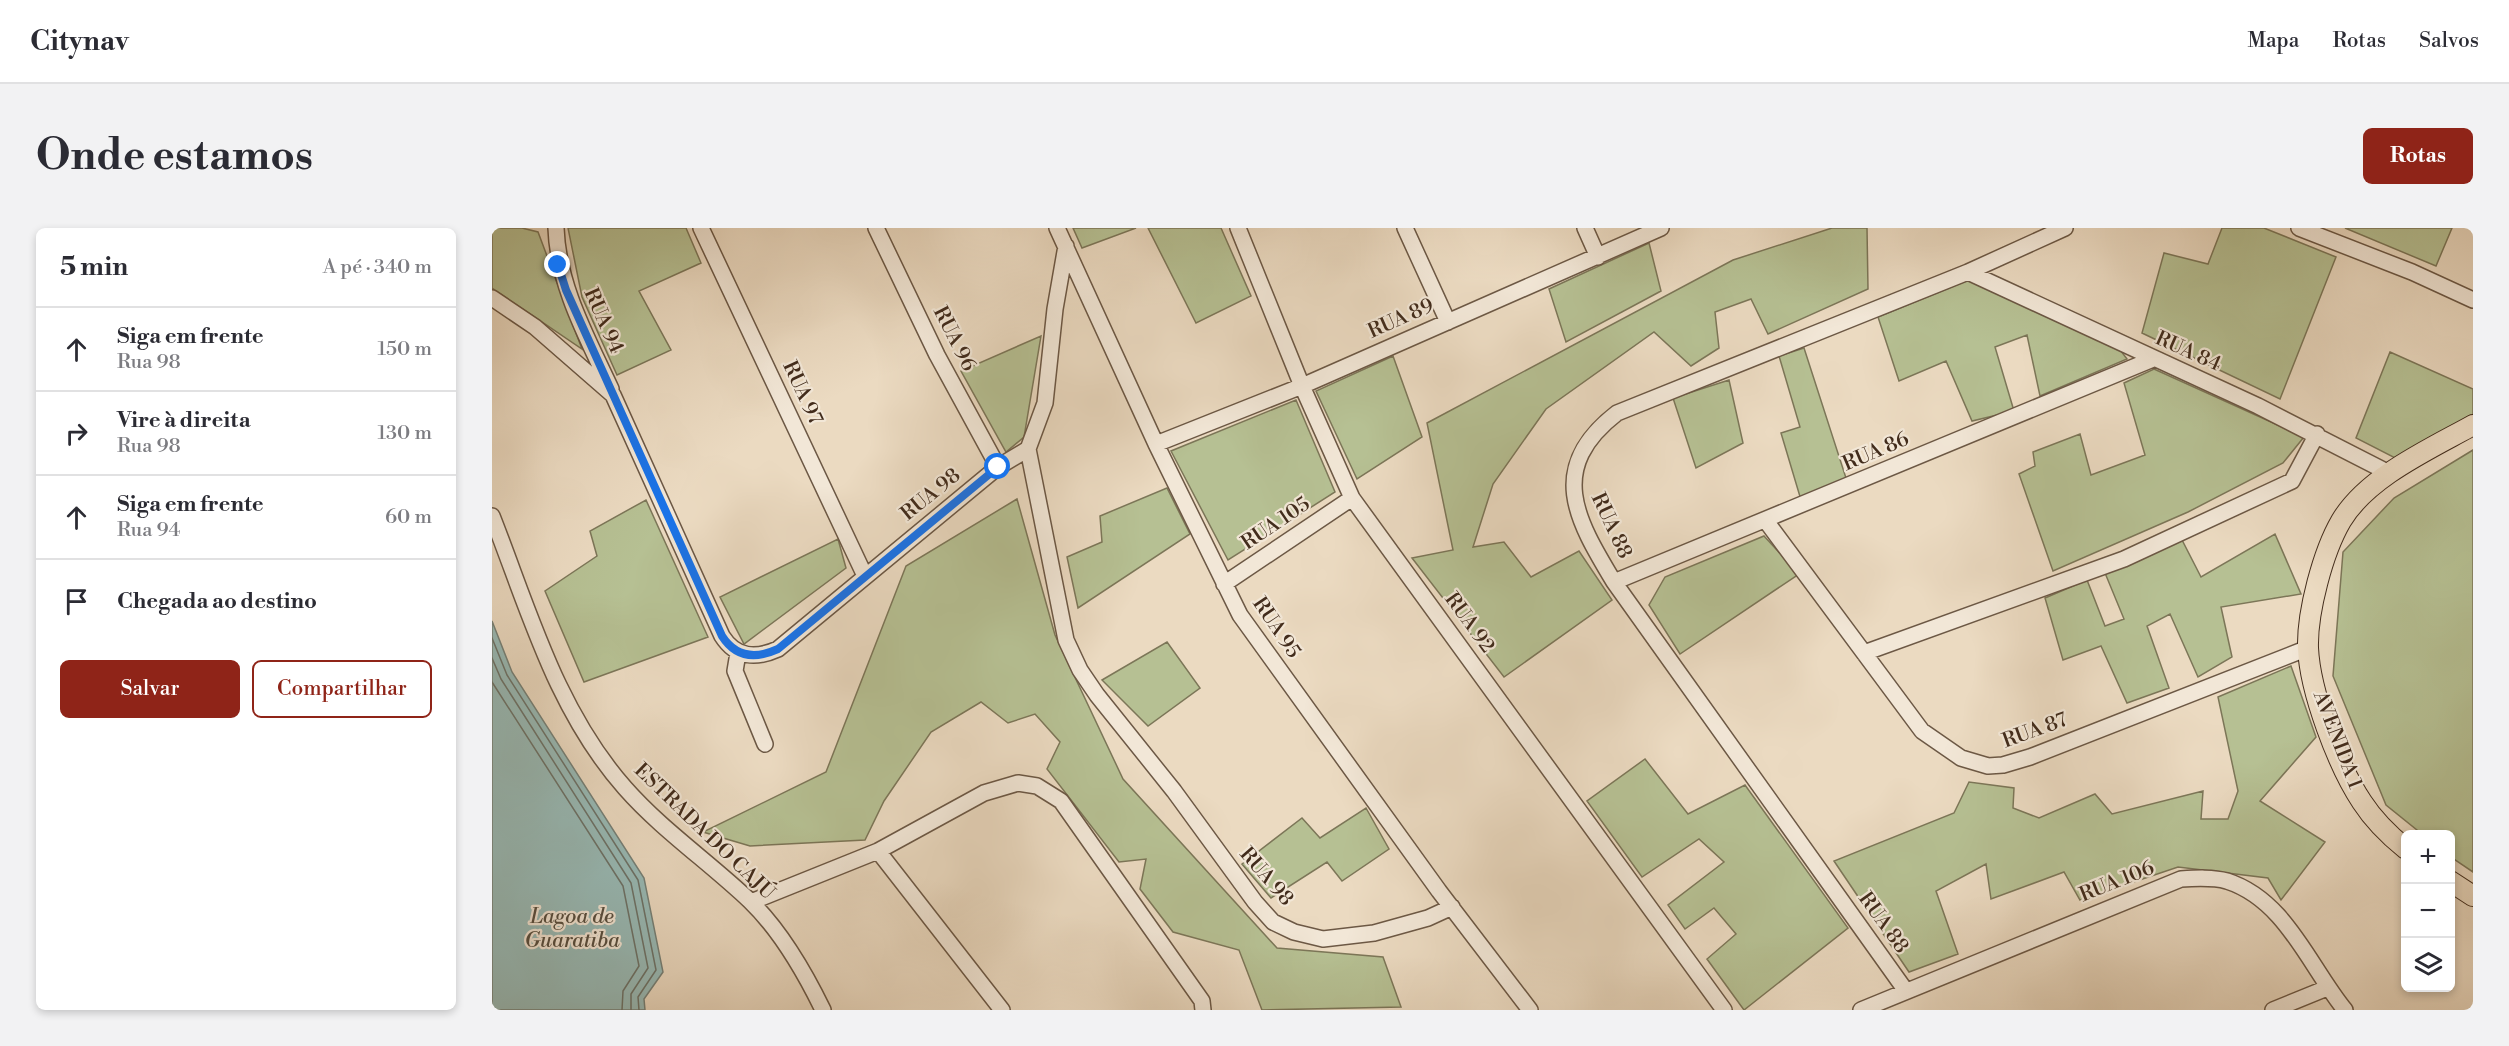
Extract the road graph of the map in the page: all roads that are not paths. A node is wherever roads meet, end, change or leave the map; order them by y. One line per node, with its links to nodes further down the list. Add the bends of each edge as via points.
1 (556, 228): 19 (street, RUA 94, via 558,265 566,290)
2 (701, 228): 29 (street, RUA 97)
3 (876, 228): 24 (street, RUA 96)
4 (1057, 228): 11 (street, RUA 95)
5 (1238, 228): 18 (street, RUA 92)
6 (1405, 228): 16 (street)
7 (1585, 228): 12 (street)
8 (1661, 228): 12 (street, RUA 89)
9 (2065, 228): 13 (street, RUA 88)
10 (2299, 228): 15 (street)
11 (1066, 246): 22 (street, RUA 95); 23 (street, via 1045,403)
12 (1598, 257): 16 (street, RUA 89)
13 (1968, 272): 17 (street, RUA 84); 30 (street, RUA 88, via 1617,413 1598,428 1574,470 1573,493 1579,518)
14 (492, 298): 19 (street, via 536,327)
15 (2473, 300)
16 (1448, 322): 18 (street, RUA 89)
17 (2153, 360): 21 (street, RUA 84); 28 (street, RUA 86)
18 (1302, 386): 22 (street, RUA 89); 26 (street, RUA 92)
19 (613, 395): 33 (street, via 722,636)
20 (2473, 425): 25 (main road, AVENIDA 1)
21 (2317, 434): 25 (street, RUA 84); 34 (street, via 2292,480 2124,559)
22 (1156, 444): 31 (street, RUA 95)
23 (1028, 449): 24 (street, RUA 98); 41 (street, RUA 98, via 1066,640 1080,670 1273,922 1323,939 1357,936 1428,918)
24 (998, 467): 29 (street, RUA 98)
25 (2389, 473): 32 (main road, AVENIDA 1, via 2342,519 2327,552)
26 (1352, 498): 31 (street, RUA 105); 48 (street, RUA 92)
27 (492, 516): 40 (street, ESTRADA DO CAJÚ, via 536,639 562,694 589,738 624,788)
28 (1766, 521): 30 (street, RUA 86); 34 (street, RUA 87)
29 (865, 576): 33 (street, RUA 98, via 778,649 763,656)
30 (1614, 582): 43 (street, RUA 88)
31 (1224, 584): 41 (street, RUA 95, via 1253,635)
32 (2308, 648): 34 (street, RUA 87, via 2030,757 1988,766 1961,758 1922,731); 36 (main road, AVENIDA 1, via 2317,697 2344,769 2363,803)
33 (738, 653): 35 (street, via 735,671)
34 (1864, 653)
35 (765, 744)
36 (2401, 844)
37 (878, 851): 40 (street); 45 (street); 46 (street, via 984,793 1018,783 1037,786 1061,801 1202,1001)
38 (2455, 884): 39 (main road)
39 (2473, 896)
40 (751, 902): 44 (street, ESTRADA DO CAJÚ, via 793,956)
41 (1452, 907): 47 (street, RUA 95)
42 (2327, 988): 43 (street, RUA 106, via 2300,943 2255,894 2227,881 2204,878 2181,879); 50 (street); 51 (street, RUA 106)
43 (1906, 991): 49 (street, RUA 106)
44 (823, 1010)
45 (1002, 1010)
46 (1203, 1010)
47 (1530, 1010)
48 (1724, 1010)
49 (1861, 1010)
50 (2274, 1010)
51 (2345, 1010)

